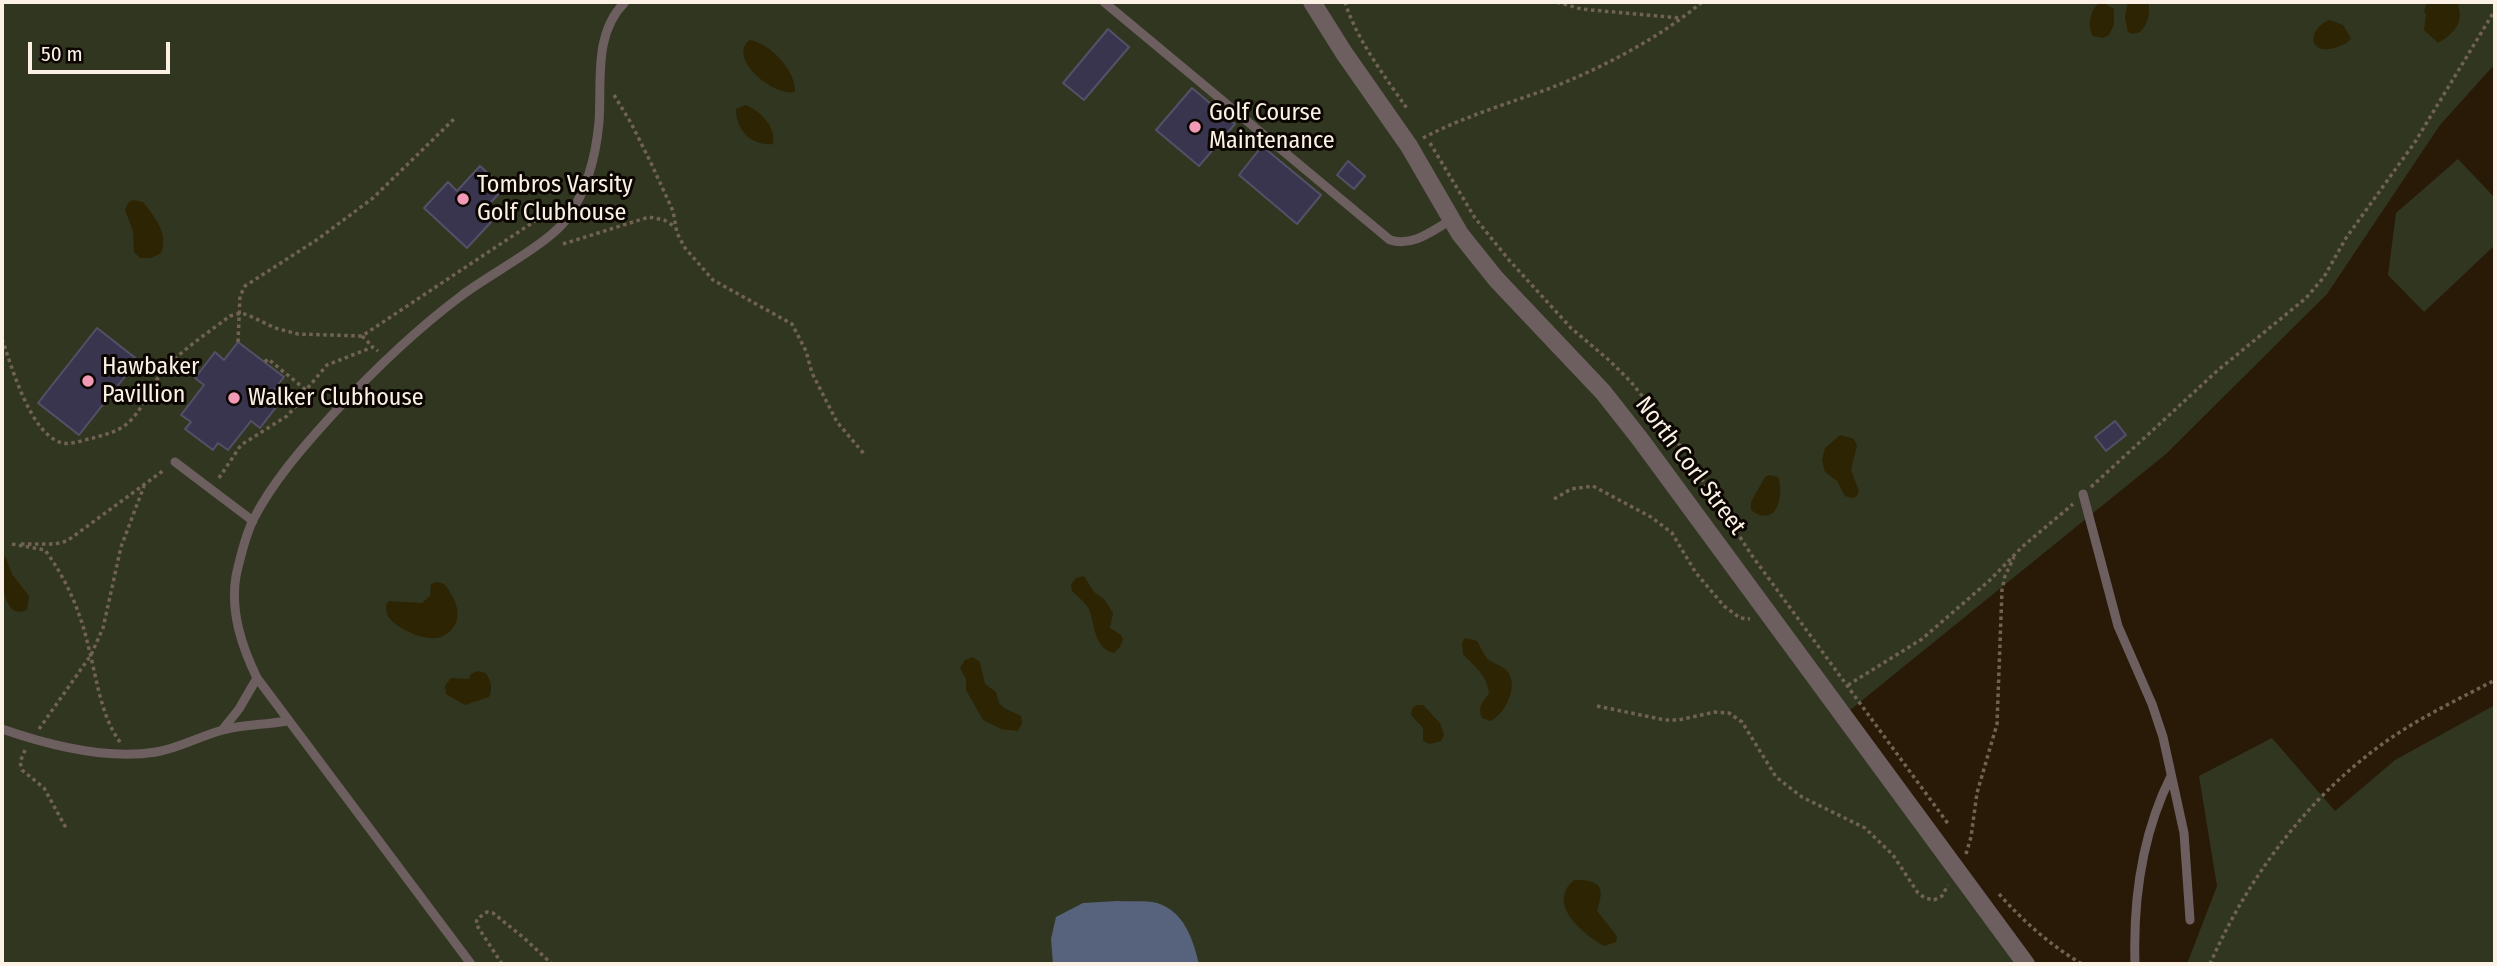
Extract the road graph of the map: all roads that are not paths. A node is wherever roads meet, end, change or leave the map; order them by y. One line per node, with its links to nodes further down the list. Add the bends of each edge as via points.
1 (625, 2): 7 (lane, via 607,25 594,158 567,219 462,295 386,358 280,477)
2 (1104, 2): 4 (lane, via 1390,240 1412,242)
3 (1312, 2): 4 (street, North Corl Street, via 1409,146)
4 (1451, 219): 15 (street, North Corl Street, via 1496,279 1603,392)
5 (175, 462): 7 (lane)
6 (2083, 495): 12 (lane, via 2118,626 2152,704)
7 (253, 521): 8 (lane, via 236,578 236,601 241,640)
8 (257, 678): 9 (lane); 11 (lane)
9 (287, 721): 11 (lane); 14 (lane)
10 (2, 729): 11 (lane, via 76,749 144,753)
11 (222, 730)
12 (2171, 776): 13 (lane, via 2184,833); 16 (lane, via 2140,869)
13 (2190, 920)
14 (471, 964)
15 (2026, 964)
16 (2135, 964)

